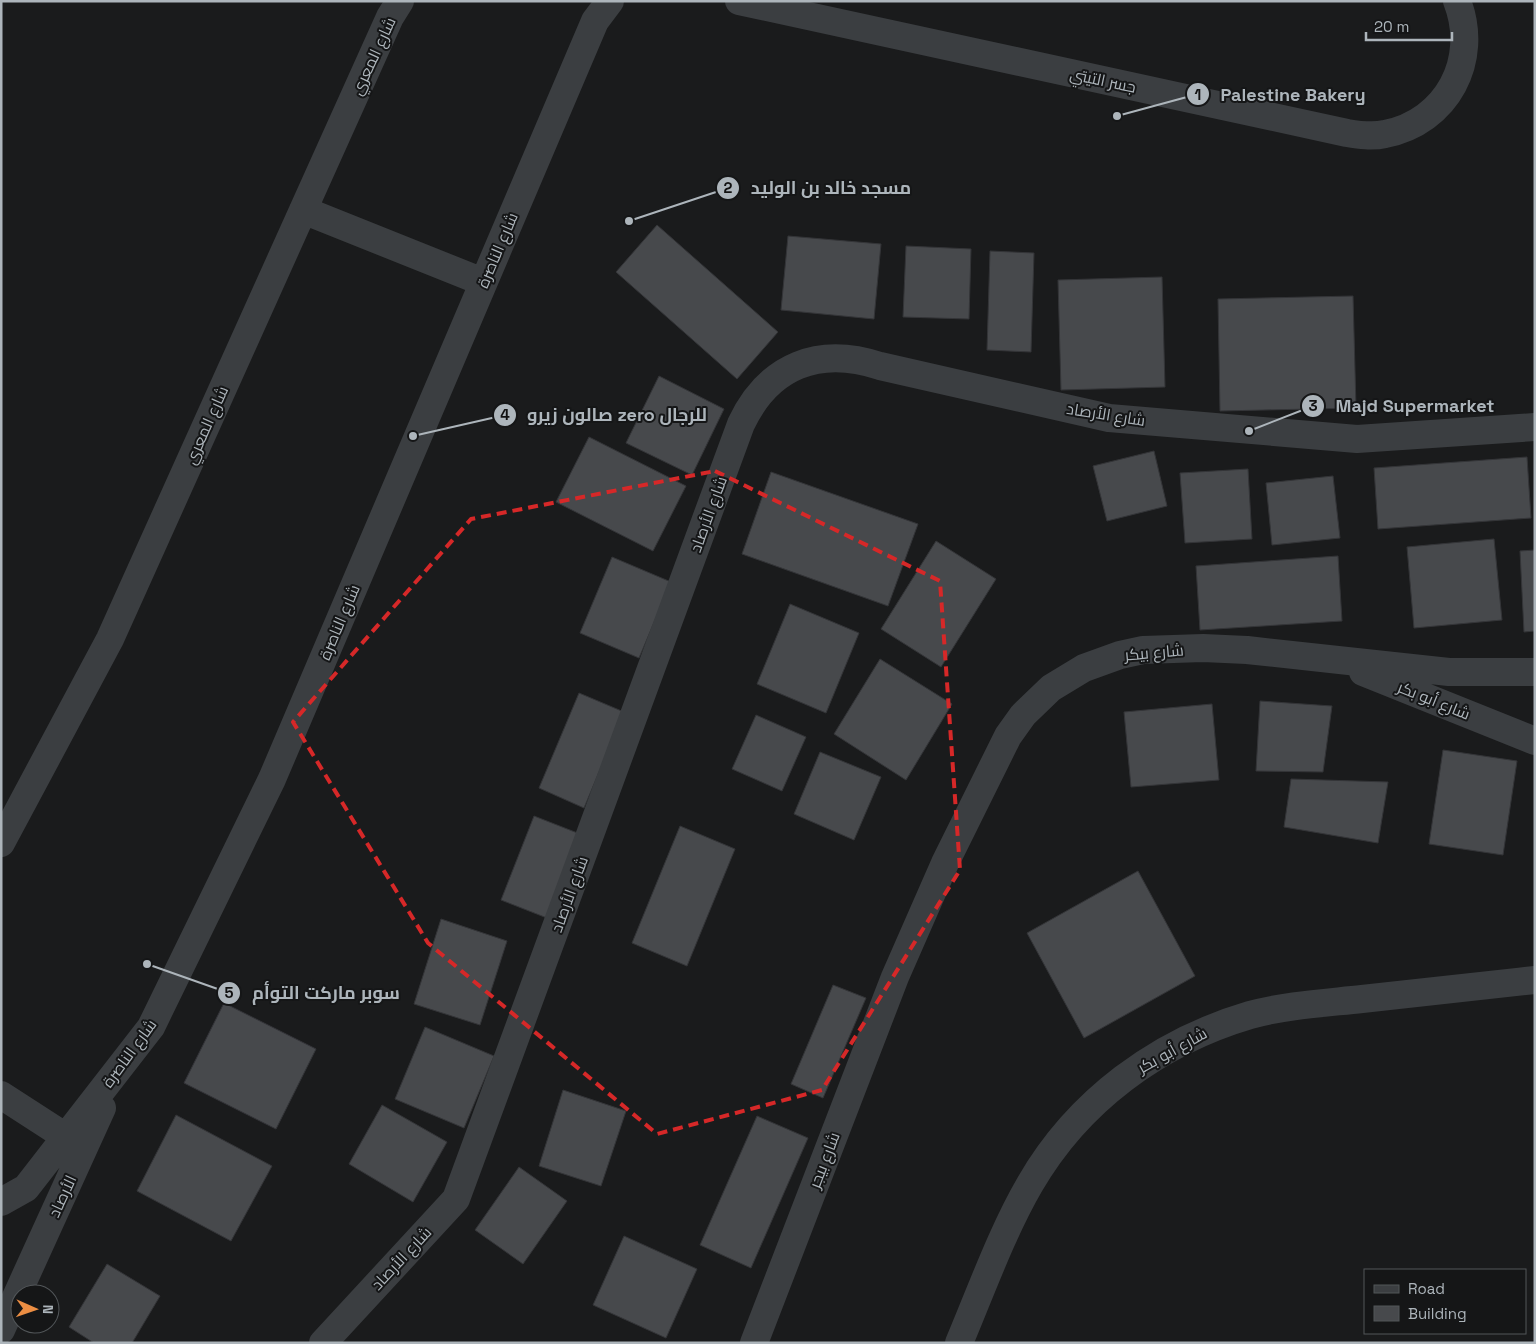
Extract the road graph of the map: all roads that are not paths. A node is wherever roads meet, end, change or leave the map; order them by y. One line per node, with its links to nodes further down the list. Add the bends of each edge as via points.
1 (400, 1): 5 (street, شارع المعري)
2 (610, 1): 6 (street, شارع الناصرة, via 595,20)
3 (739, 1): 4 (street, جسر التيتي, via 1365,136 1384,135 1418,122 1445,98 1455,83 1464,48 1464,30)
4 (1457, 1)
5 (303, 210): 6 (street); 11 (street, شارع المعري, via 110,639)
6 (483, 282): 14 (street, شارع الناصرة, via 272,780 151,1027)
7 (1535, 427): 19 (street, شارع الأرصاد, via 1358,439 1109,418 841,357 804,363 771,381 758,395 741,424 456,1199)
8 (1333, 660): 9 (street, شارع بيكر, via 1449,672); 10 (street, شارع أبو بكر); 12 (street, شارع بيكر, via 1247,650 1143,650 1120,654 1084,668 1051,688 1023,715 1008,736 945,863)
9 (1535, 672)
10 (1535, 740)
11 (1, 843)
12 (895, 977): 20 (street, شارع بيجر)
13 (1535, 980): 21 (street, شارع أبو بكر, via 1305,1005 1251,1015 1184,1040 1153,1057 1096,1101 1049,1154 1012,1220)
14 (123, 1063): 16 (street, شارع الناصرة); 18 (street, الأرصاد)
15 (1, 1094): 16 (street)
16 (66, 1137): 17 (street, شارع الناصرة, via 26,1188)
17 (1, 1202)
18 (1, 1330)
19 (323, 1343)
20 (754, 1343)
21 (959, 1343)

